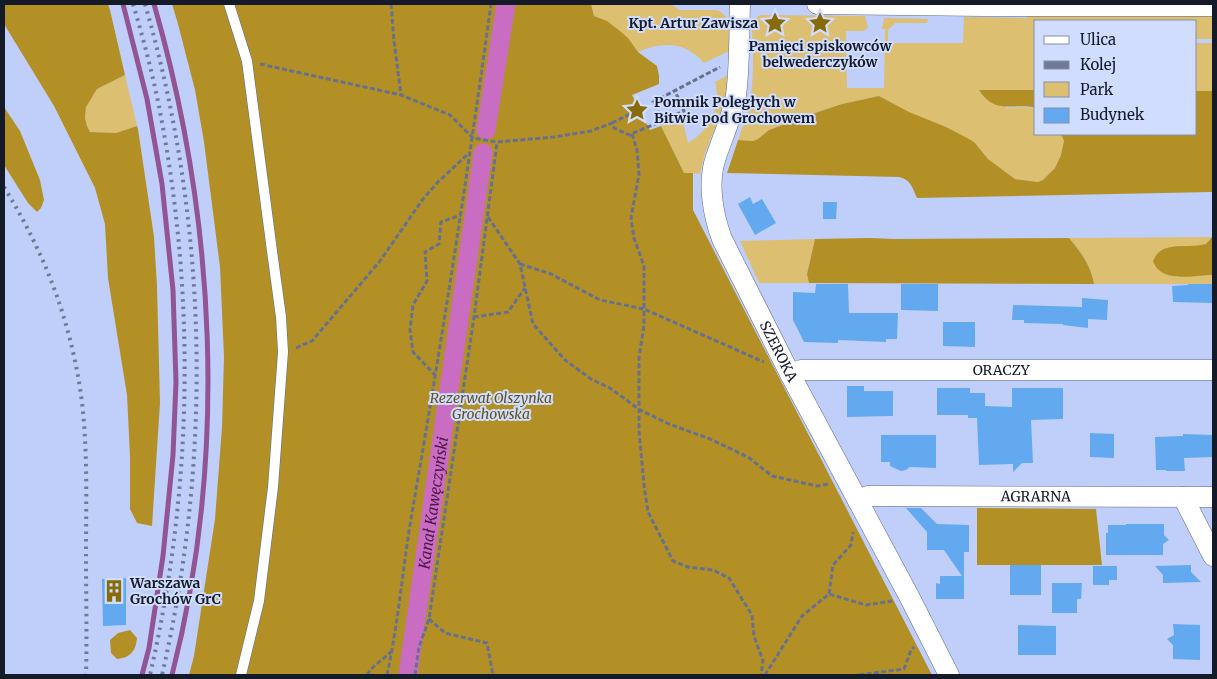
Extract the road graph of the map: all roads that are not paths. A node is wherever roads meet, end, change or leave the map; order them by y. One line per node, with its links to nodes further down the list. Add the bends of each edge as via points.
1 (229, 4): 11 (lane, via 247,61 283,352 273,487 259,600)
2 (740, 4): 6 (street, SZEROKA, via 736,89 712,173 713,206 722,239)
3 (817, 4): 4 (street)
4 (1213, 6)
5 (1213, 370): 6 (street, ORACZY, via 801,370)
6 (790, 374): 9 (street, SZEROKA)
7 (1183, 497): 8 (street, AGRARNA); 9 (street, AGRARNA, via 868,496); 10 (street)
8 (1213, 498)
9 (858, 501): 12 (street, SZEROKA)
10 (1213, 556)
11 (241, 675)
12 (949, 675)

